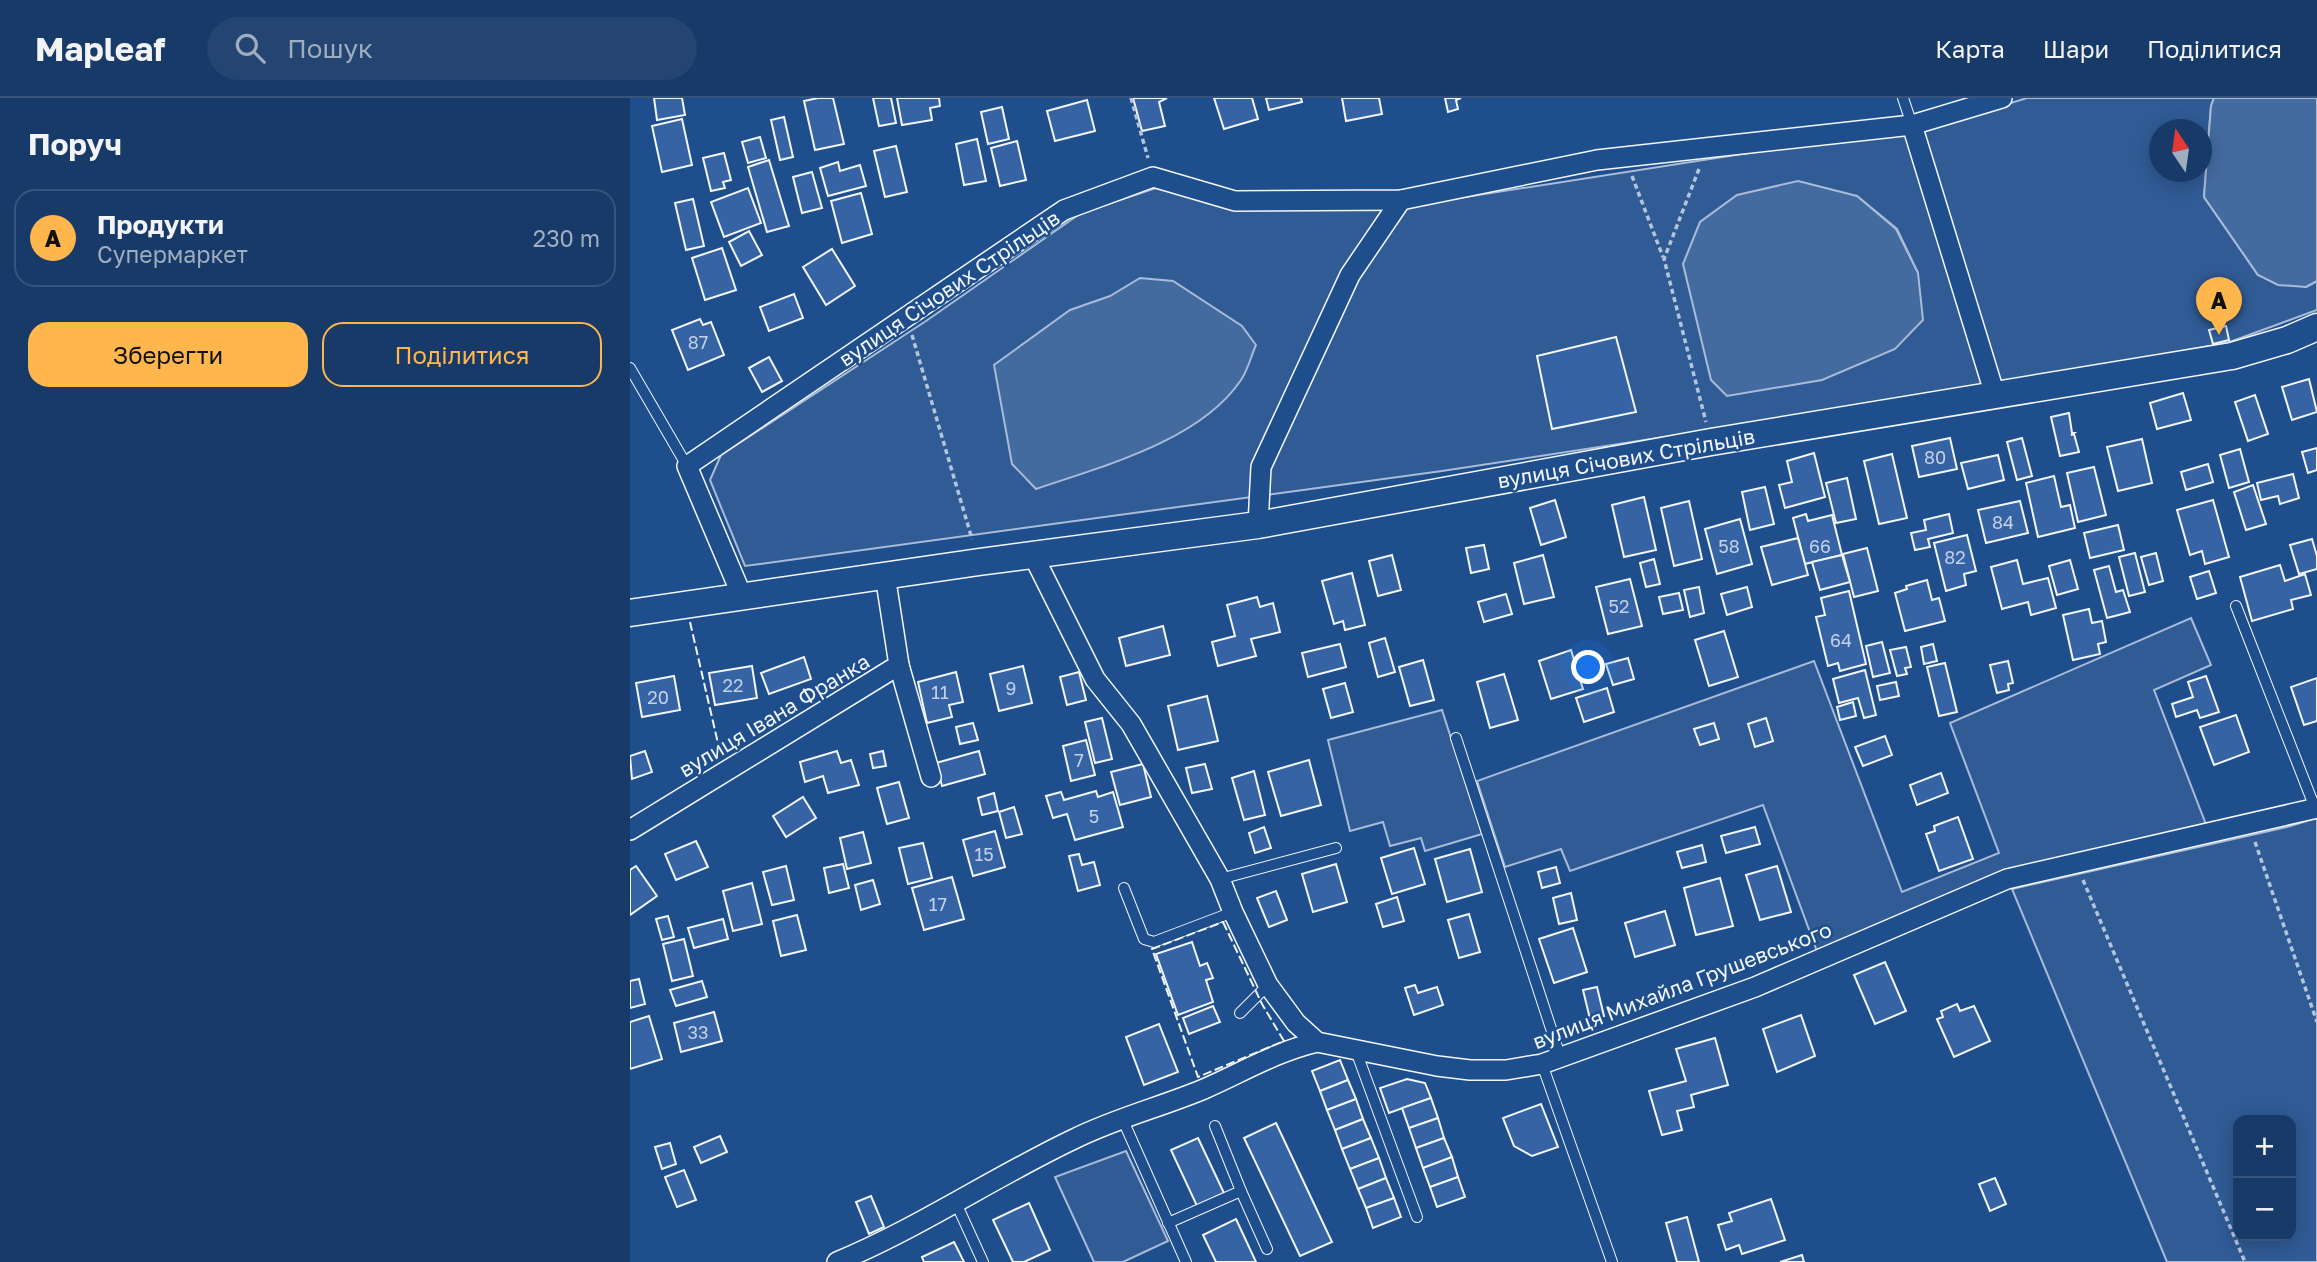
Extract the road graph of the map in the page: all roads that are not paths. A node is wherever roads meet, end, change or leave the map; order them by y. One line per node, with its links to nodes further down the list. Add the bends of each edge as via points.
1 (1903, 98): 3 (lane)
2 (2002, 98): 3 (street)
3 (1912, 125): 4 (street, via 1597,160); 7 (street)
4 (1401, 200): 8 (street, вулиця Січових Стрільців, via 1235,201 1153,177 1064,210); 9 (street, via 1350,275 1261,467)
5 (2317, 327): 7 (street, вулиця Січових Стрільців, via 2232,356)
6 (630, 368): 8 (lane)
7 (1995, 396): 9 (street, вулиця Січових Стрільців)
8 (687, 466): 12 (street)
9 (1258, 525): 10 (street, вулиця Січових Стрільців)
10 (1033, 555): 11 (street, вулиця Січових Стрільців); 21 (street, via 1095,679 1131,724)
11 (885, 575): 12 (street, вулиця Січових Стрільців); 15 (street, вулиця Івана Франка)
12 (743, 596): 14 (street, вулиця Січових Стрільців)
13 (2236, 606): 18 (lane)
14 (630, 612)
15 (900, 665): 17 (street); 19 (street, вулиця Івана Франка)
16 (1456, 738): 28 (lane)
17 (931, 777)
18 (2316, 808): 28 (street, вулиця Михайла Грушевського, via 2007,879 1755,987)
19 (630, 830)
20 (1336, 848): 21 (lane)
21 (1220, 879): 23 (street)
22 (1124, 888): 23 (lane, via 1144,939 1154,942)
23 (1233, 912): 24 (street)
24 (1268, 985): 25 (lane); 26 (street, via 1296,1023)
25 (1240, 1013)
26 (1317, 1042): 27 (street, вулиця Михайла Грушевського); 29 (street, via 1279,1053 1182,1098)
27 (1356, 1051): 28 (street, вулиця Михайла Грушевського, via 1470,1070 1506,1070); 33 (lane)
28 (1551, 1060): 39 (lane)
29 (1122, 1118): 32 (street); 34 (lane)
30 (1215, 1126): 31 (lane)
31 (1241, 1191): 34 (lane); 35 (lane)
32 (956, 1202): 36 (street); 37 (lane)
33 (1417, 1217)
34 (1168, 1223): 38 (lane)
35 (1267, 1249)
36 (837, 1262)
37 (983, 1262)
38 (1186, 1262)
39 (1612, 1262)

